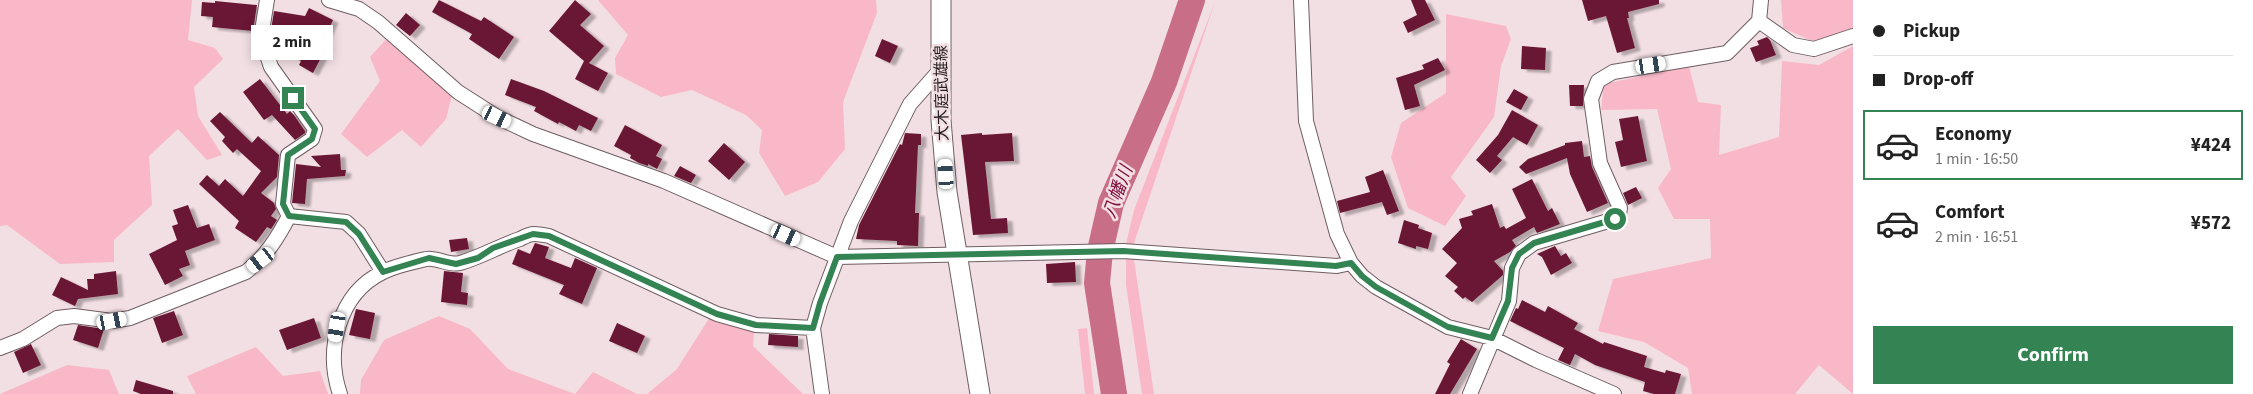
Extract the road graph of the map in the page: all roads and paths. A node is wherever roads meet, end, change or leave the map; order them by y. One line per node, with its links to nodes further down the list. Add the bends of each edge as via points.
1 (267, 0): 9 (street, via 261,37 271,67 315,129 312,139 288,155 283,204)
2 (329, 0): 11 (street, via 359,9 378,22 458,92 497,117 533,134 664,181)
3 (941, 0): 8 (main road, 大木庭武雄線)
4 (1301, 0): 12 (street, via 1306,121 1337,234)
5 (1761, 0): 6 (street)
6 (1759, 21): 7 (street, via 1793,45 1814,49); 15 (street, via 1727,52 1613,72 1598,81 1591,99 1600,163 1620,208 1619,214 1615,219 1534,243 1519,254 1512,268 1508,301)
7 (1853, 36)
8 (941, 69): 10 (main road, 大木庭武雄線, via 947,192); 11 (street, via 910,104 851,221)
9 (289, 216): 13 (street, via 346,222 359,234); 16 (street, via 276,242 246,272 130,318 112,321 74,316 57,318 23,339)
10 (958, 254): 11 (street); 12 (street, via 1123,251 1336,266); 19 (main road, 大木庭武雄線)
11 (837, 257): 14 (street)
12 (1351, 263): 15 (street, via 1376,287 1448,327)
13 (383, 272): 14 (street, via 429,258 456,264 533,234 549,236 717,314 756,325); 17 (street, via 363,286 350,301 337,327 333,348)
14 (813, 328): 18 (street)
15 (1492, 338): 20 (street); 21 (street)
16 (0, 348)
17 (340, 394)
18 (822, 394)
19 (980, 394)
20 (1470, 394)
21 (1614, 394)

